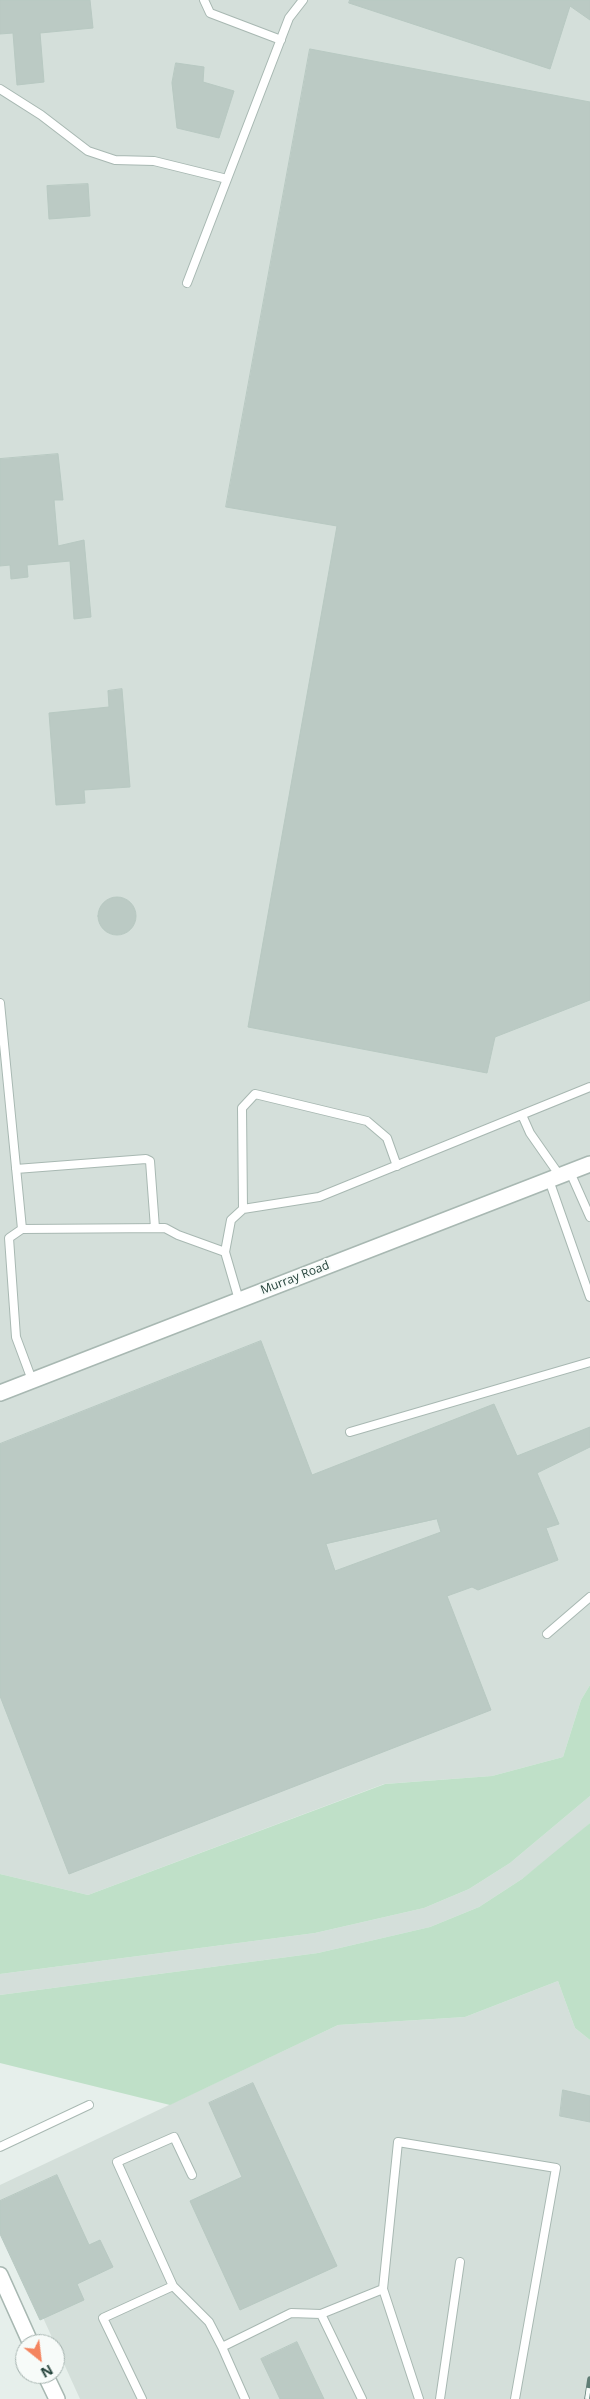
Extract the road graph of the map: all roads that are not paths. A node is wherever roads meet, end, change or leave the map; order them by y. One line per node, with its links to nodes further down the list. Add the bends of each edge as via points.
1 (204, 0): 3 (lane, via 210,13)
2 (303, 0): 3 (lane, via 289,18)
3 (280, 40): 5 (lane)
4 (0, 89): 5 (lane, via 41,115 88,152 116,160 154,161)
5 (227, 179): 6 (lane)
6 (187, 283)
7 (0, 1003): 12 (lane)
8 (590, 1087): 9 (lane)
9 (522, 1115): 11 (lane); 13 (lane, via 530,1133)
10 (590, 1164): 13 (street, Murray Road)
11 (397, 1166): 14 (lane, via 319,1197); 14 (lane, via 387,1138 366,1120 255,1094 242,1108)
12 (16, 1169): 16 (lane, via 146,1159 150,1161); 17 (lane)
13 (560, 1176): 15 (lane); 19 (lane); 20 (street, Murray Road)
14 (243, 1209): 18 (lane, via 231,1220)
15 (590, 1217)
16 (155, 1228): 17 (lane); 18 (lane, via 165,1228 178,1236)
17 (22, 1229): 22 (lane, via 9,1238 16,1337)
18 (225, 1252): 20 (lane)
19 (590, 1297)
20 (239, 1300): 22 (street, Murray Road)
21 (590, 1362): 24 (lane)
22 (32, 1380): 23 (street, Murray Road)
23 (1, 1389)
24 (350, 1432)
25 (590, 1597): 26 (lane)
26 (547, 1634)
27 (89, 2105): 28 (lane)
28 (0, 2147)
29 (192, 2175): 32 (lane, via 174,2137 117,2162)
30 (460, 2262): 43 (lane)
31 (0, 2276): 35 (street)
32 (173, 2286): 36 (lane, via 209,2322); 39 (lane, via 103,2318)
33 (383, 2289): 34 (lane); 42 (lane); 44 (lane, via 398,2142 556,2168)
34 (321, 2314): 36 (lane, via 291,2313); 41 (lane)
35 (26, 2334)
36 (222, 2347): 40 (lane)
37 (50, 2384): 38 (street)
38 (57, 2399)
39 (142, 2399)
40 (245, 2399)
41 (362, 2399)
42 (419, 2399)
43 (440, 2399)
44 (515, 2399)

